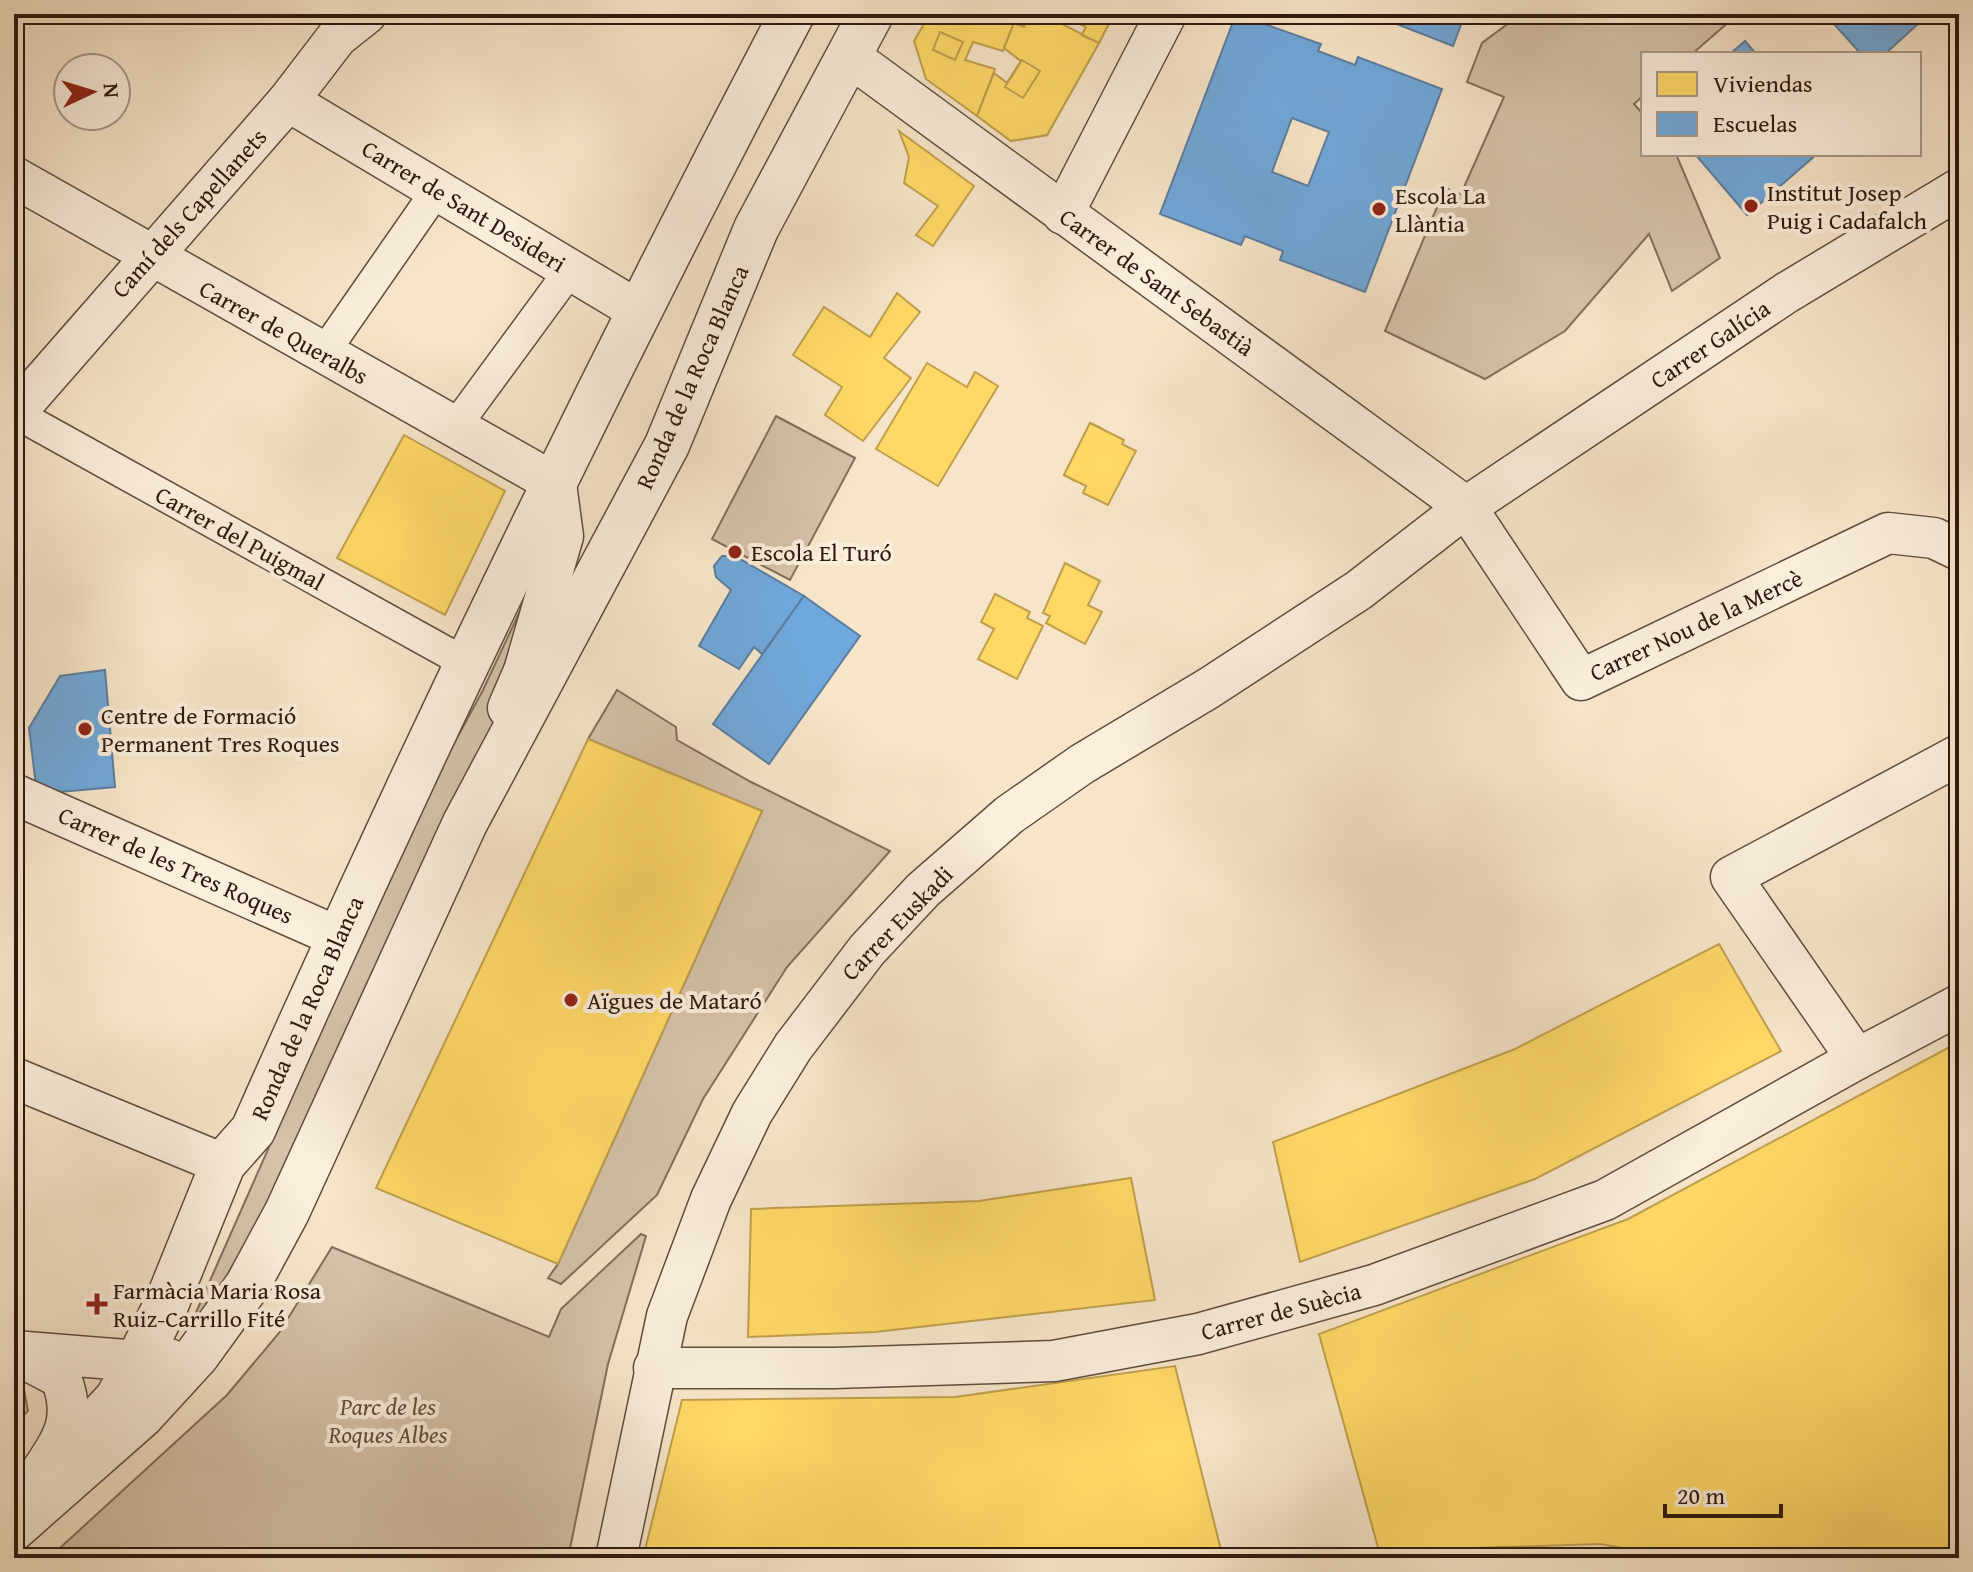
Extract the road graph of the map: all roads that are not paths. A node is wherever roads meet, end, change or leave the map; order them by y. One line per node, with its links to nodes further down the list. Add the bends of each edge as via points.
1 (366, 14): 6 (street, Camí dels Capellanets, via 337,37)
2 (792, 14): 13 (street, Ronda de la Roca Blanca)
3 (871, 14): 5 (street, Ronda de la Roca Blanca)
4 (1166, 14): 10 (street)
5 (849, 56): 10 (street, Carrer de Sant Sebastià); 23 (street, Ronda de la Roca Blanca, via 756,229 667,445)
6 (288, 101): 9 (street, Carrer de Sant Desideri); 11 (street, Camí dels Capellanets)
7 (14, 177): 11 (street, Carrer de Queralbs)
8 (1959, 189): 18 (street, Carrer Galícia, via 1786,293)
9 (437, 190): 12 (street, Carrer de Sant Desideri); 14 (street)
10 (1063, 214): 18 (street, Carrer de Sant Sebastià)
11 (149, 256): 14 (street, Carrer de Queralbs); 15 (street, Camí dels Capellanets)
12 (571, 269): 13 (street, Carrer de Sant Desideri); 16 (street)
13 (639, 311): 17 (street, Ronda de la Roca Blanca)
14 (323, 354): 16 (street, Carrer de Queralbs)
15 (14, 413): 20 (street, Carrer del Puigmal)
16 (455, 427): 17 (street, Carrer de Queralbs)
17 (556, 484): 20 (street, Ronda de la Roca Blanca); 23 (street, Ronda de la Roca Blanca, via 563,536 555,570 524,671)
18 (1466, 507): 19 (street, Carrer Nou de la Mercè, via 1581,680 1888,533 1934,538); 32 (street, Carrer Euskadi, via 1359,590 1009,815 923,890 828,997 752,1113 711,1199 667,1316)
19 (1959, 550)
20 (466, 663): 24 (street, Ronda de la Roca Blanca)
21 (1959, 755): 26 (street, via 1731,877)
22 (14, 794): 24 (street, Carrer de les Tres Roques)
23 (465, 823): 30 (street, Ronda de la Roca Blanca, via 287,1212 247,1286)
24 (338, 937): 28 (street, Ronda de la Roca Blanca, via 253,1130)
25 (1959, 1005): 26 (street)
26 (1857, 1059): 32 (street, Carrer de Suècia, via 1605,1200 1374,1285 1198,1334 1054,1361)
27 (14, 1078): 28 (street)
28 (223, 1164): 31 (street, Ronda de la Roca Blanca)
29 (14, 1352): 31 (street); 33 (street, via 61,1378 69,1399 62,1439)
30 (197, 1355): 31 (street); 34 (street, Ronda de la Roca Blanca, via 141,1416)
31 (138, 1361): 33 (street, Ronda de la Roca Blanca, via 96,1423)
32 (654, 1368): 35 (street, Carrer Euskadi)
33 (25, 1488)
34 (14, 1528)
35 (616, 1558)

